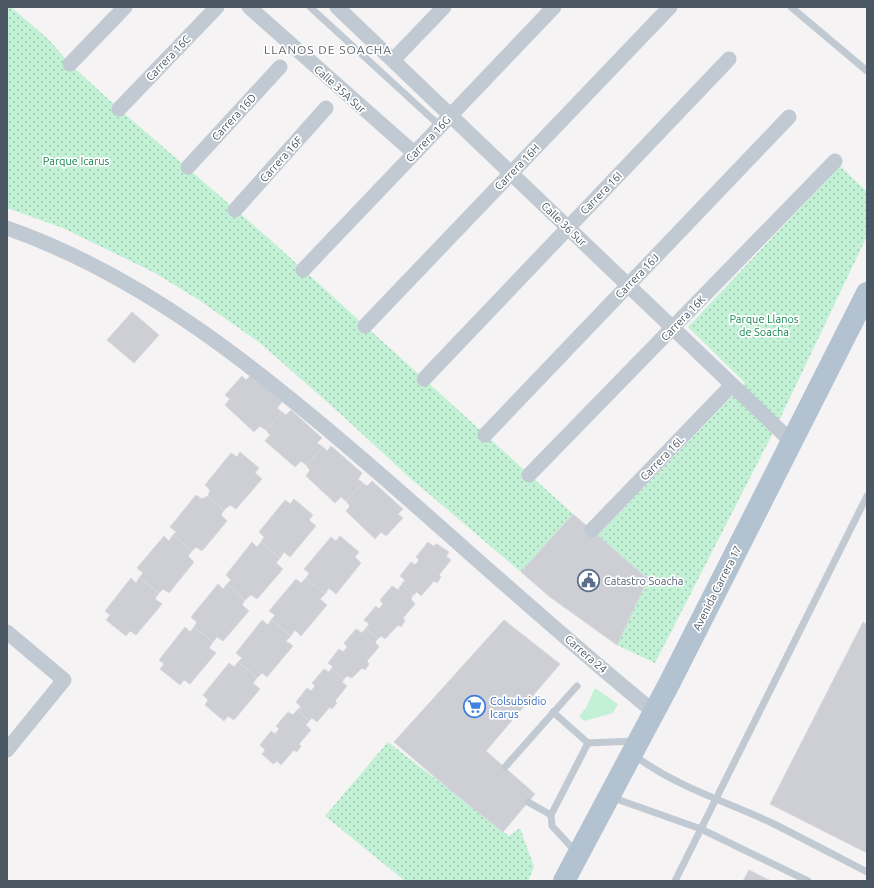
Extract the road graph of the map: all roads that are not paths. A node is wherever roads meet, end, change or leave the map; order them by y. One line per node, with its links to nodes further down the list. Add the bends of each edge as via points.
1 (124, 7): 12 (street)
2 (217, 7): 15 (street, Carrera 16C)
3 (249, 7): 19 (street, Calle 35A Sur)
4 (310, 7): 18 (lane)
5 (337, 7): 11 (street, Calle 36 Sur)
6 (444, 7): 11 (street)
7 (554, 7): 18 (street, Carrera 16G)
8 (670, 7): 22 (street, Carrera 16H)
9 (791, 7): 14 (lane)
10 (729, 59): 25 (street, Carrera 16I)
11 (393, 60): 18 (street, Calle 36 Sur)
12 (70, 64)
13 (280, 67): 21 (street, Carrera 16D)
14 (867, 71)
15 (119, 108)
16 (326, 108): 23 (street, Carrera 16F)
17 (789, 117): 27 (street, Carrera 16J)
18 (445, 121): 19 (street, Carrera 16G); 22 (street, Calle 36 Sur)
19 (414, 154): 26 (street, Carrera 16G)
20 (835, 161): 30 (street, Carrera 16K)
21 (188, 167)
22 (511, 174): 25 (street, Calle 36 Sur); 29 (street, Carrera 16H)
23 (236, 210)
24 (7, 228): 41 (street, Carrera 24, via 92,266 156,302 226,347 295,401)
25 (568, 228): 27 (street, Calle 36 Sur); 31 (street, Carrera 16I)
26 (303, 270)
27 (628, 285): 30 (street, Calle 36 Sur); 33 (street, Carrera 16J)
28 (867, 293): 34 (main road, Avenida Carrera 17)
29 (365, 326)
30 (673, 328): 32 (street, Calle 36 Sur); 35 (street, Carrera 16K)
31 (424, 379)
32 (732, 385): 34 (street, Calle 36 Sur); 37 (street, Carrera 16L)
33 (485, 435)
34 (791, 441): 41 (main road, Avenida Carrera 17)
35 (529, 475)
36 (867, 496): 47 (lane)
37 (592, 530)
38 (7, 632): 44 (street, via 64,680)
39 (577, 686): 40 (lane)
40 (553, 712): 42 (lane); 45 (lane)
41 (654, 712): 43 (main road, Avenida Carrera 17)
42 (588, 743): 43 (lane); 49 (lane)
43 (635, 747): 46 (main road, Avenida Carrera 17); 47 (lane, via 655,771)
44 (7, 750)
45 (505, 767)
46 (609, 796): 50 (lane); 51 (main road, Avenida Carrera 17)
47 (715, 800): 50 (lane); 52 (lane, via 772,823)
48 (528, 802): 49 (lane)
49 (551, 815): 51 (lane, via 552,826 563,841)
50 (701, 829): 54 (lane); 55 (lane)
51 (578, 854): 53 (main road, Avenida Carrera 17)
52 (867, 872)
53 (564, 881)
54 (675, 881)
55 (808, 881)

